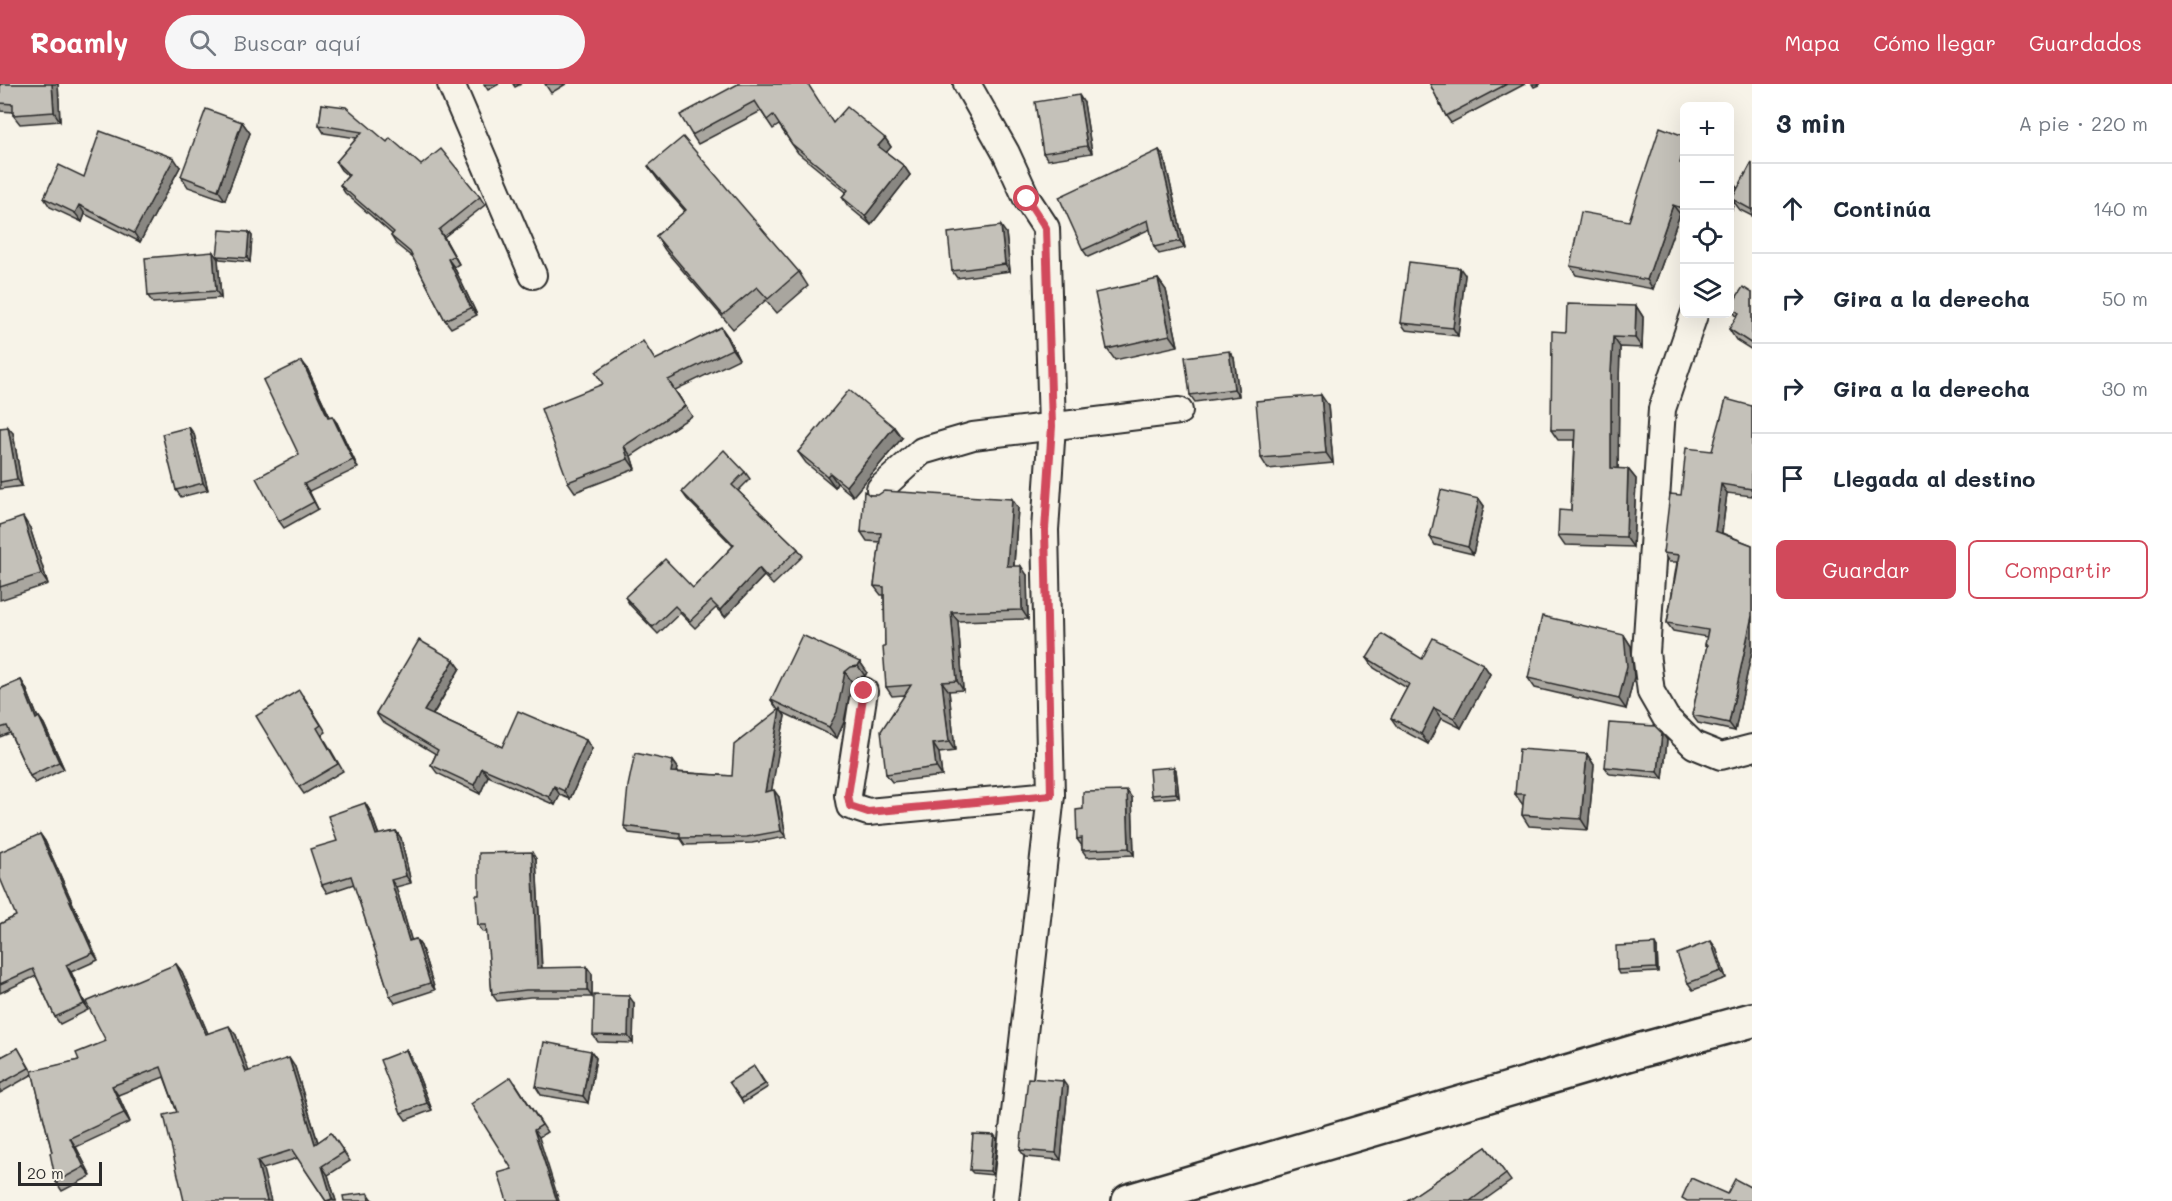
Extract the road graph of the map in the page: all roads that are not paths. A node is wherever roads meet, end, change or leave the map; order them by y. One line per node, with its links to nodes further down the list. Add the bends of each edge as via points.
1 (451, 84): 3 (street)
2 (967, 84): 6 (street, via 1046,228)
3 (533, 275)
4 (1693, 318): 9 (street, via 1662,409 1646,653 1651,692 1666,718 1694,745 1721,756)
5 (1179, 411): 6 (street)
6 (1052, 426): 7 (street, via 973,436 922,452); 10 (street, via 1045,530)
7 (880, 489)
8 (864, 691): 10 (street, via 848,795 850,806 868,812)
9 (1752, 748)
10 (1051, 795): 12 (street)
11 (1752, 1020): 13 (street)
12 (1005, 1201)
13 (1129, 1201)

